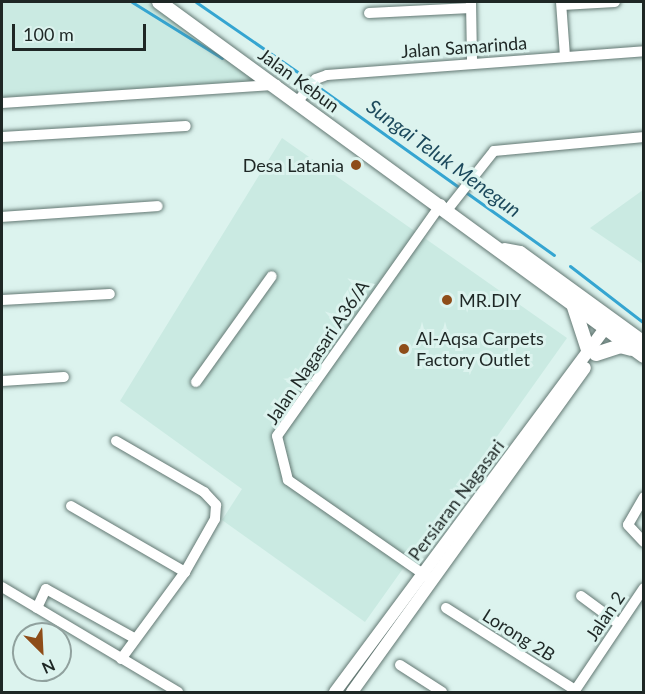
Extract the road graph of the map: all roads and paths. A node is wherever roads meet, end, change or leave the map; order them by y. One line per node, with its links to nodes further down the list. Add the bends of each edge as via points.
1 (159, 2): 9 (main road, Jalan Kebun)
2 (615, 2): 3 (street)
3 (562, 3): 7 (street)
4 (471, 5): 5 (street); 8 (street)
5 (369, 13)
6 (644, 51): 7 (street, Jalan Samarinda)
7 (565, 56): 8 (street, Jalan Samarinda)
8 (472, 62): 10 (street, Jalan Samarinda, via 327,75 316,79)
9 (276, 85): 10 (main road, Jalan Kebun); 11 (street)
10 (298, 101): 16 (main road, Jalan Kebun)
11 (2, 103)
12 (186, 126): 13 (street)
13 (2, 137)
14 (644, 137): 16 (street, Jalan Nagasari A36/A, via 499,149 489,155)
15 (158, 206): 17 (street)
16 (445, 206): 18 (main road, Jalan Kebun); 34 (street, Jalan Nagasari A36/A, via 277,436 288,480)
17 (2, 216)
18 (506, 250): 22 (main road, Jalan Kebun, via 513,262); 23 (main road, Jalan Kebun, via 520,253)
19 (272, 276): 28 (street)
20 (110, 294): 21 (street)
21 (2, 300)
22 (573, 304): 23 (main road, Jalan Kebun); 25 (main road)
23 (612, 326): 24 (main road, Jalan Kebun); 25 (street, Persiaran Nagasari)
24 (641, 350): 25 (main road, via 620,346)
25 (592, 352): 34 (street, Persiaran Nagasari)
26 (64, 377): 27 (street)
27 (2, 381)
28 (196, 382)
29 (116, 441): 33 (street, via 204,492 216,505 215,519)
30 (644, 497): 32 (street, via 628,525)
31 (71, 506): 33 (street)
32 (644, 542)
33 (185, 572): 41 (street)
34 (428, 577): 46 (street, Persiaran Nagasari); 47 (street, Persiaran Nagasari)
35 (2, 586): 38 (street)
36 (644, 588): 40 (street, Jalan 2)
37 (581, 596): 40 (street)
38 (37, 608): 41 (street, via 46,589); 42 (street)
39 (446, 608): 44 (street, Lorong 2B)
40 (619, 624): 44 (street, Jalan 2)
41 (134, 638): 42 (street)
42 (121, 658): 45 (street)
43 (400, 665): 48 (street)
44 (575, 691)
45 (178, 693)
46 (335, 693)
47 (352, 693)
48 (442, 693)

